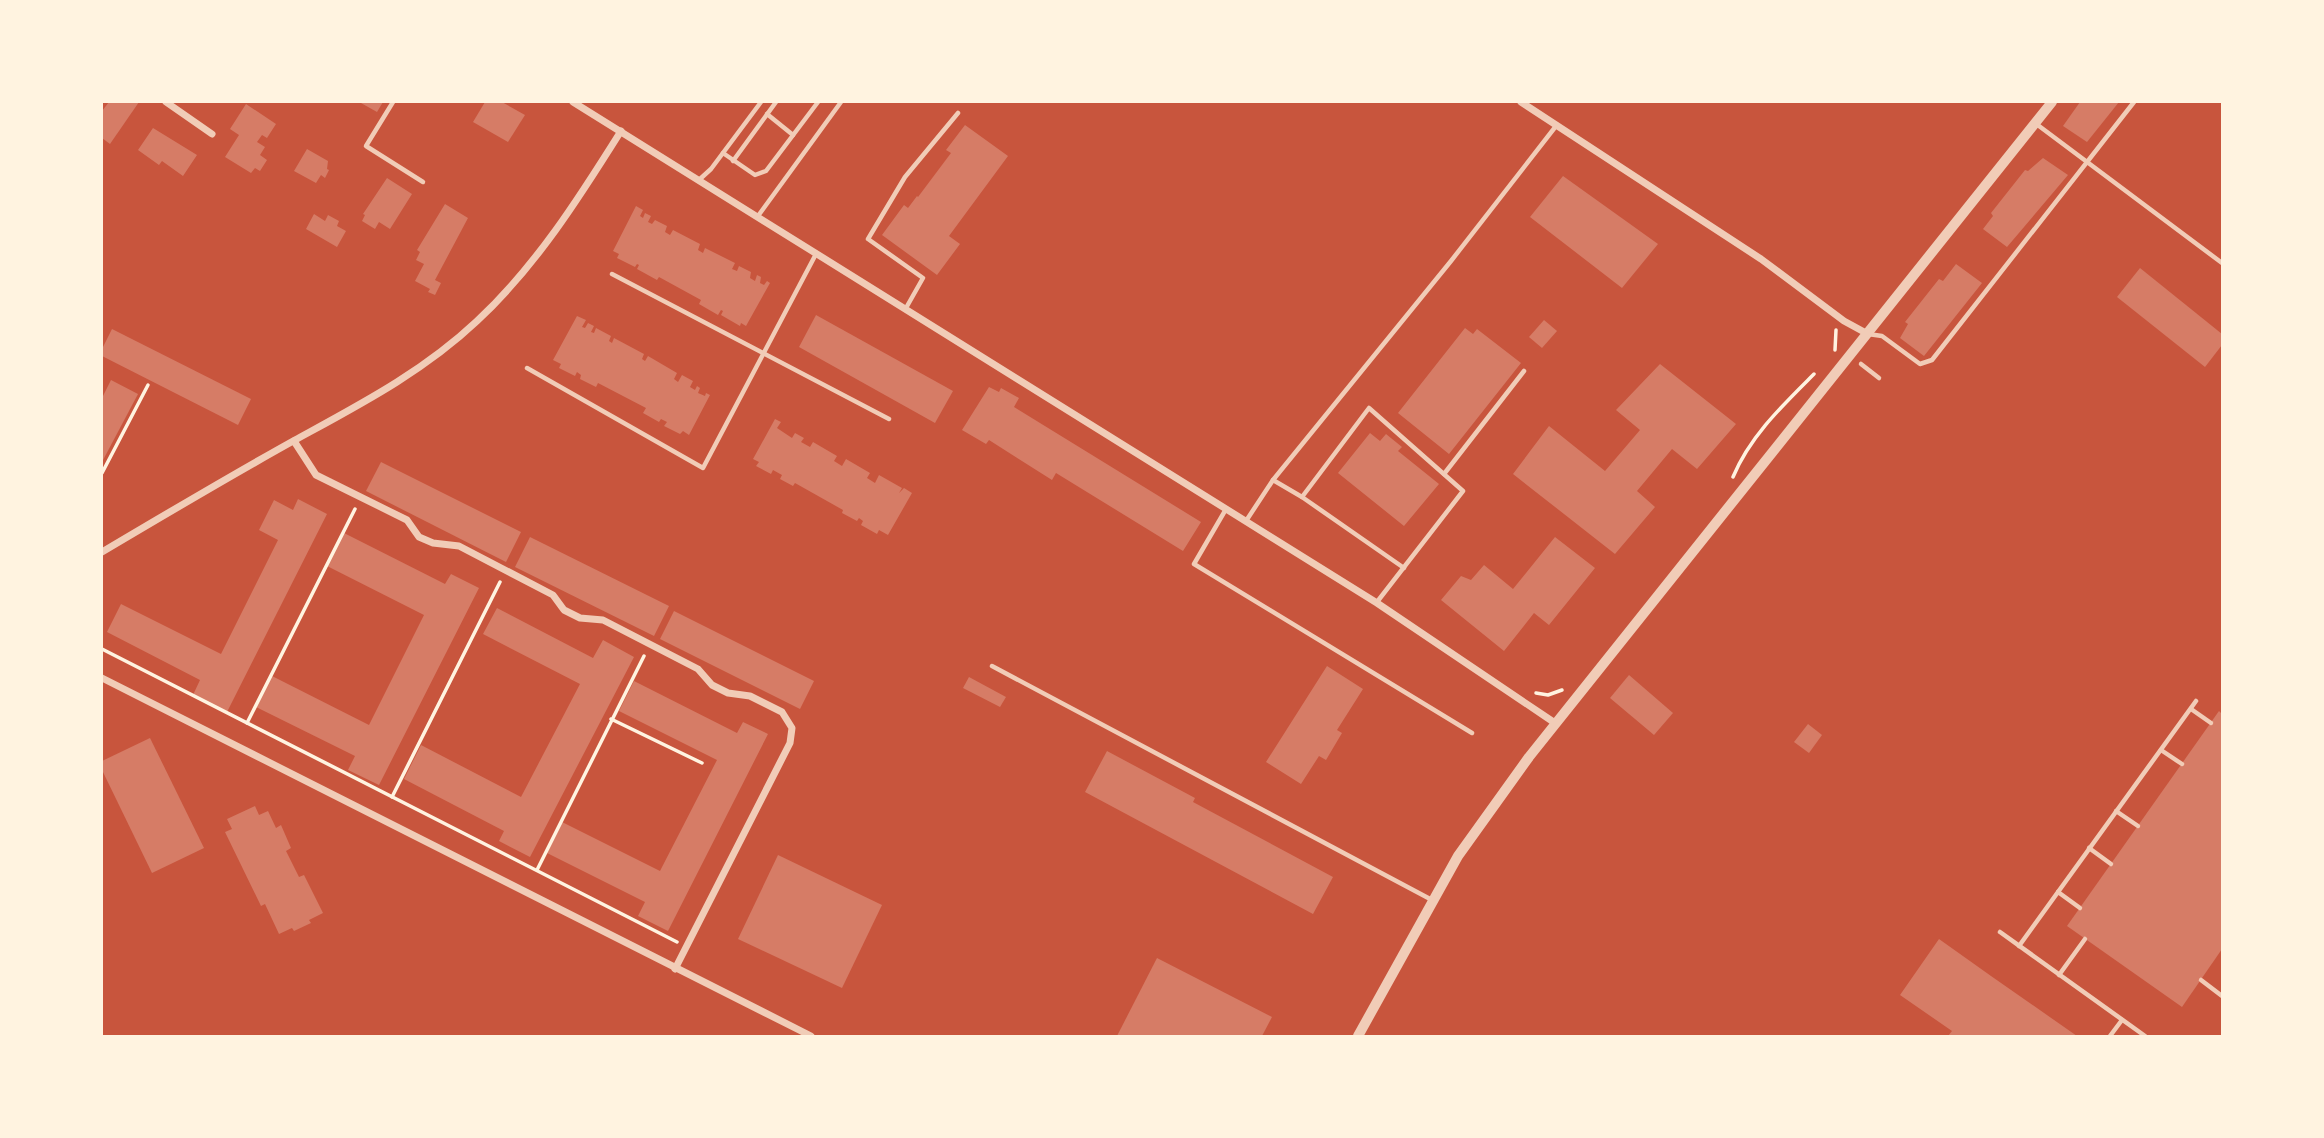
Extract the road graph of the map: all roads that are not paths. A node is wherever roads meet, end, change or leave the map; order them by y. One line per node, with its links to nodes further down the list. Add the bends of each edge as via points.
1 (166, 102): 16 (street)
2 (393, 102): 22 (lane, via 366,146)
3 (573, 102): 15 (street)
4 (761, 102): 18 (lane)
5 (776, 102): 12 (lane)
6 (818, 102): 17 (lane)
7 (841, 102): 23 (lane)
8 (1521, 102): 14 (street)
9 (2052, 102): 13 (street)
10 (2134, 102): 20 (lane)
11 (958, 113): 27 (lane, via 905,177 868,239 923,278)
12 (767, 114): 17 (lane); 19 (lane)
13 (2035, 123): 20 (lane); 28 (street)
14 (1557, 125): 28 (street); 37 (lane)
15 (621, 131): 21 (street); 35 (street, via 557,229 513,285 476,322 393,385)
16 (212, 134)
17 (793, 135): 19 (lane, via 766,171 755,175)
18 (723, 153): 19 (lane); 21 (lane)
19 (733, 161)
20 (2087, 161): 25 (lane); 28 (lane, via 1932,360 1920,364 1882,336)
21 (701, 179): 23 (street)
22 (423, 182)
23 (758, 216): 24 (street)
24 (816, 253): 27 (street); 29 (lane)
25 (2222, 263)
26 (612, 274): 29 (lane)
27 (905, 309): 39 (street)
28 (1867, 333): 48 (street)
29 (764, 352): 31 (lane, via 703,468); 34 (lane)
30 (1861, 364): 33 (lane)
31 (527, 368)
32 (1524, 371): 36 (lane)
33 (1879, 378)
34 (889, 419)
35 (294, 441): 41 (street); 63 (street, via 316,475 407,520 419,537 459,546 553,595 564,610 580,618 603,620 698,669 712,685 782,712 792,728 790,743)
36 (1444, 474): 38 (lane, via 1369,408); 42 (lane, via 1463,491)
37 (1273, 480): 38 (lane); 40 (lane)
38 (1303, 497): 42 (lane)
39 (1226, 509): 40 (street); 50 (lane, via 1194,564)
40 (1245, 521): 43 (street)
41 (102, 552)
42 (1404, 568): 43 (lane)
43 (1377, 603): 48 (street)
44 (992, 666): 58 (lane)
45 (102, 678): 63 (street)
46 (2196, 701): 47 (lane)
47 (2191, 709): 49 (lane); 51 (lane)
48 (1555, 723): 58 (street, via 1458,856)
49 (2211, 723)
50 (1472, 733)
51 (2161, 750): 52 (lane); 53 (lane)
52 (2182, 764)
53 (2116, 811): 54 (lane); 55 (lane)
54 (2138, 827)
55 (2090, 848): 56 (lane); 57 (lane)
56 (2111, 864)
57 (2058, 892): 59 (lane); 62 (lane)
58 (1433, 900): 69 (street)
59 (2080, 908)
60 (2000, 932): 62 (lane)
61 (2085, 939): 64 (lane)
62 (2019, 946): 64 (lane)
63 (674, 969): 68 (street)
64 (2059, 975): 67 (lane)
65 (2201, 980): 66 (lane)
66 (2222, 996)
67 (2122, 1020): 70 (lane); 71 (lane)
68 (811, 1037)
69 (1358, 1037)
70 (2110, 1037)
71 (2145, 1037)

